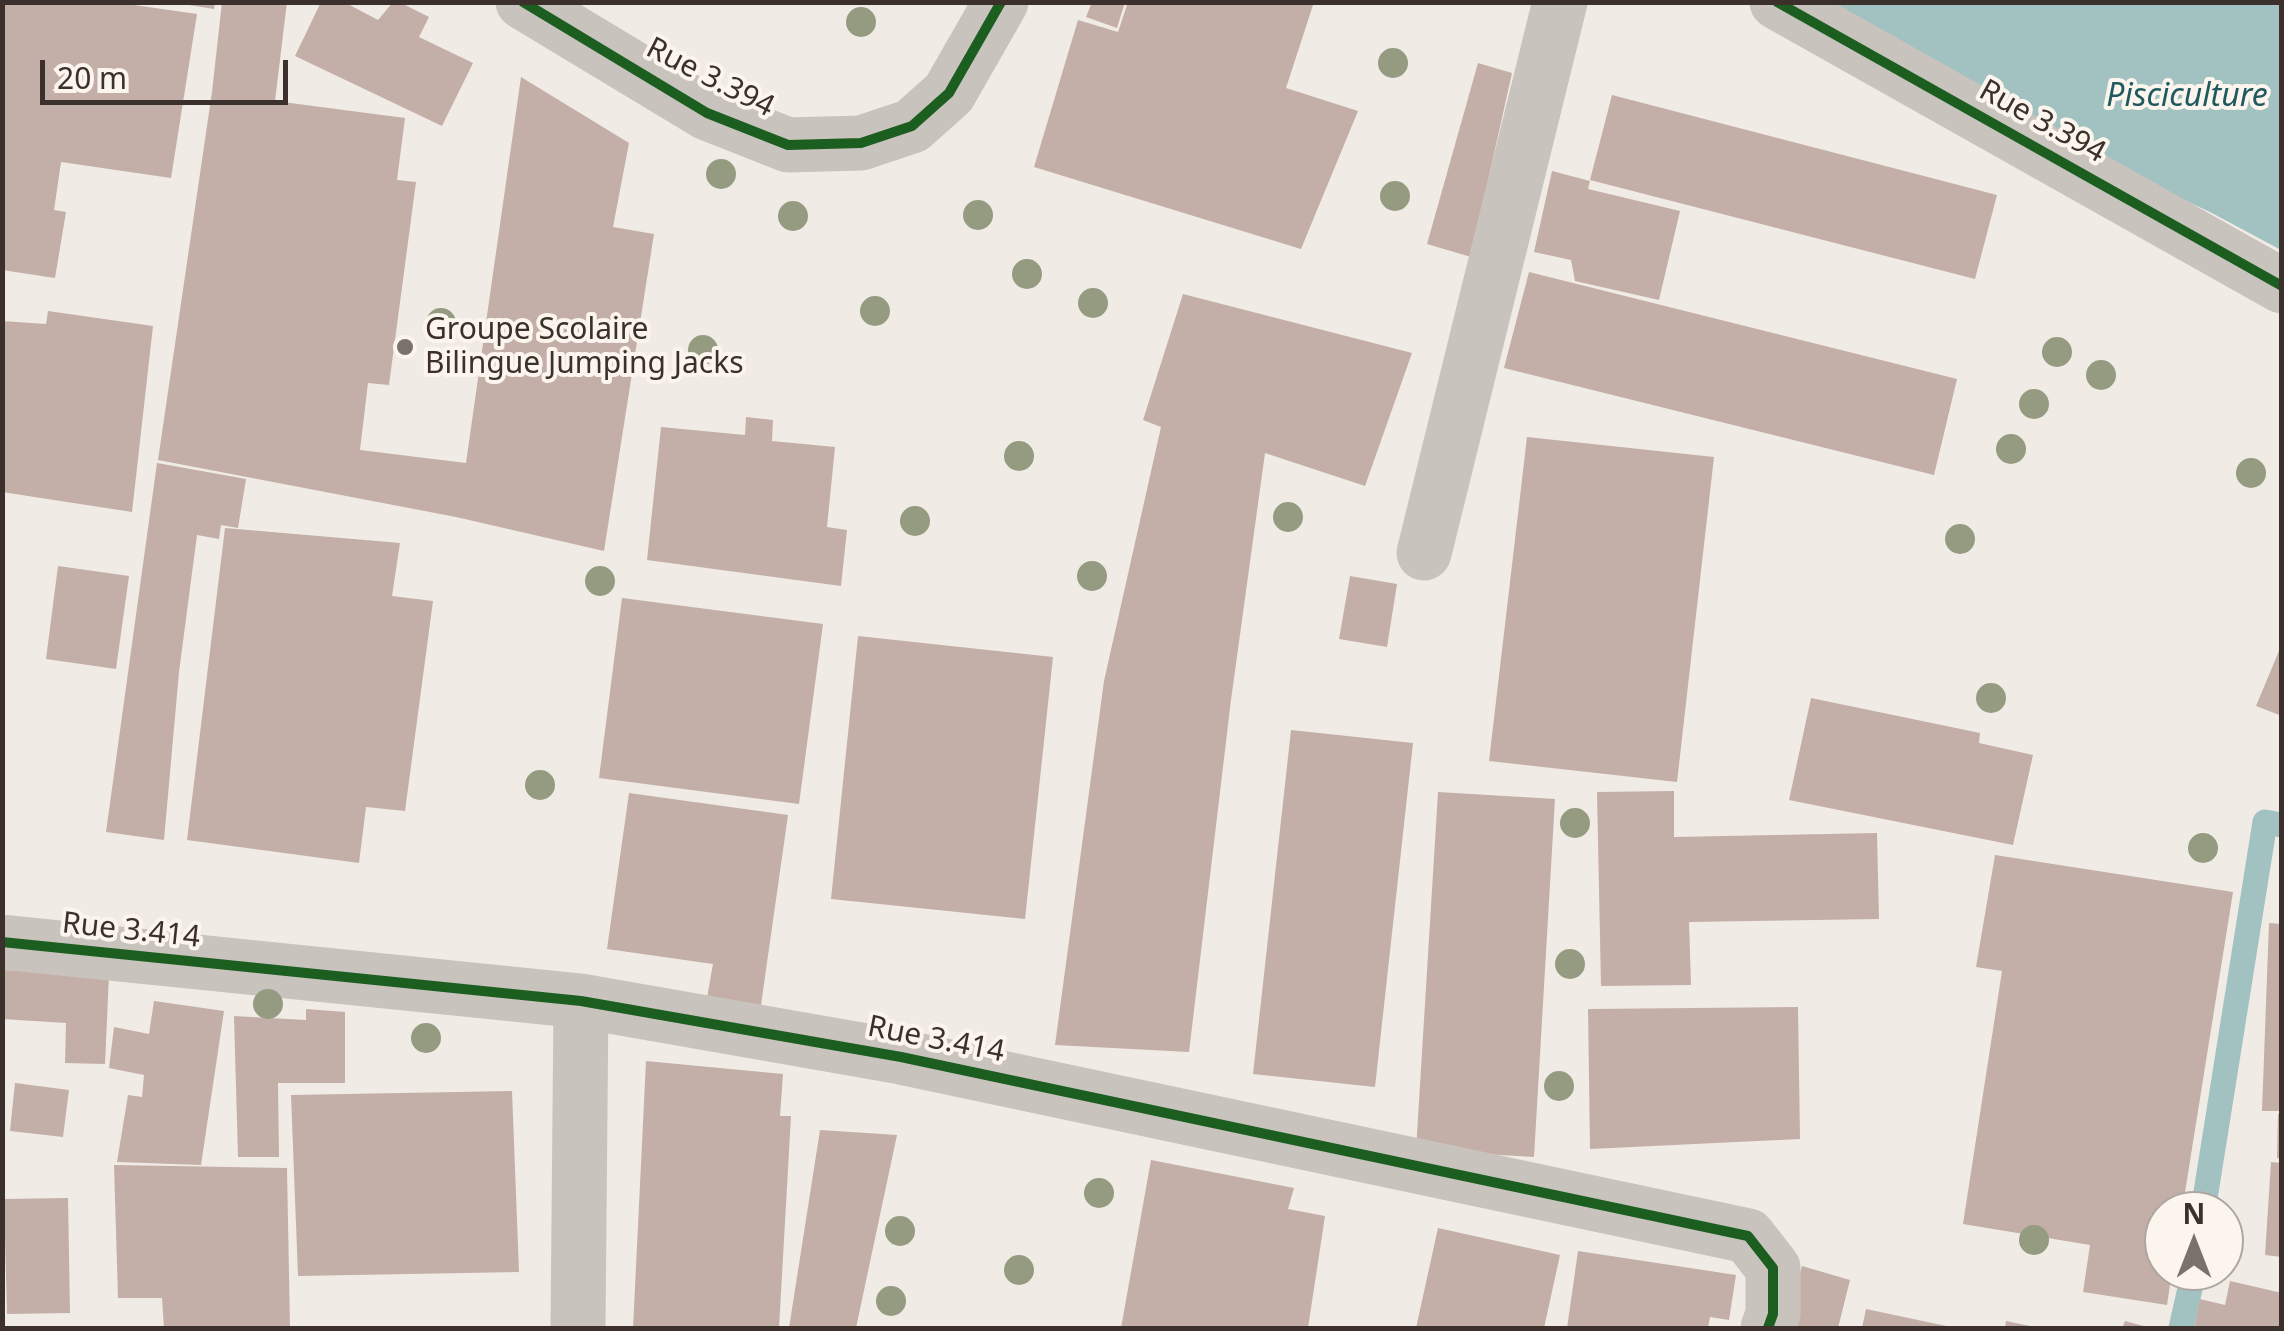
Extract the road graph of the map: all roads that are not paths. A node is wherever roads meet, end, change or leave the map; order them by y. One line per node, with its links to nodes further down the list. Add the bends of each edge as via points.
1 (523, 2): 2 (street, Rue 3.394, via 708,112 788,145 861,142 912,126 949,94)
2 (1002, 2)
3 (1560, 2): 6 (street)
4 (1777, 2): 5 (street, Rue 3.394)
5 (2282, 286)
6 (1424, 553)
7 (2, 942): 8 (street, Rue 3.414)
8 (581, 1001): 9 (street); 10 (street, Rue 3.414, via 901,1057 1748,1236 1773,1268)
9 (578, 1328)
10 (1768, 1328)

